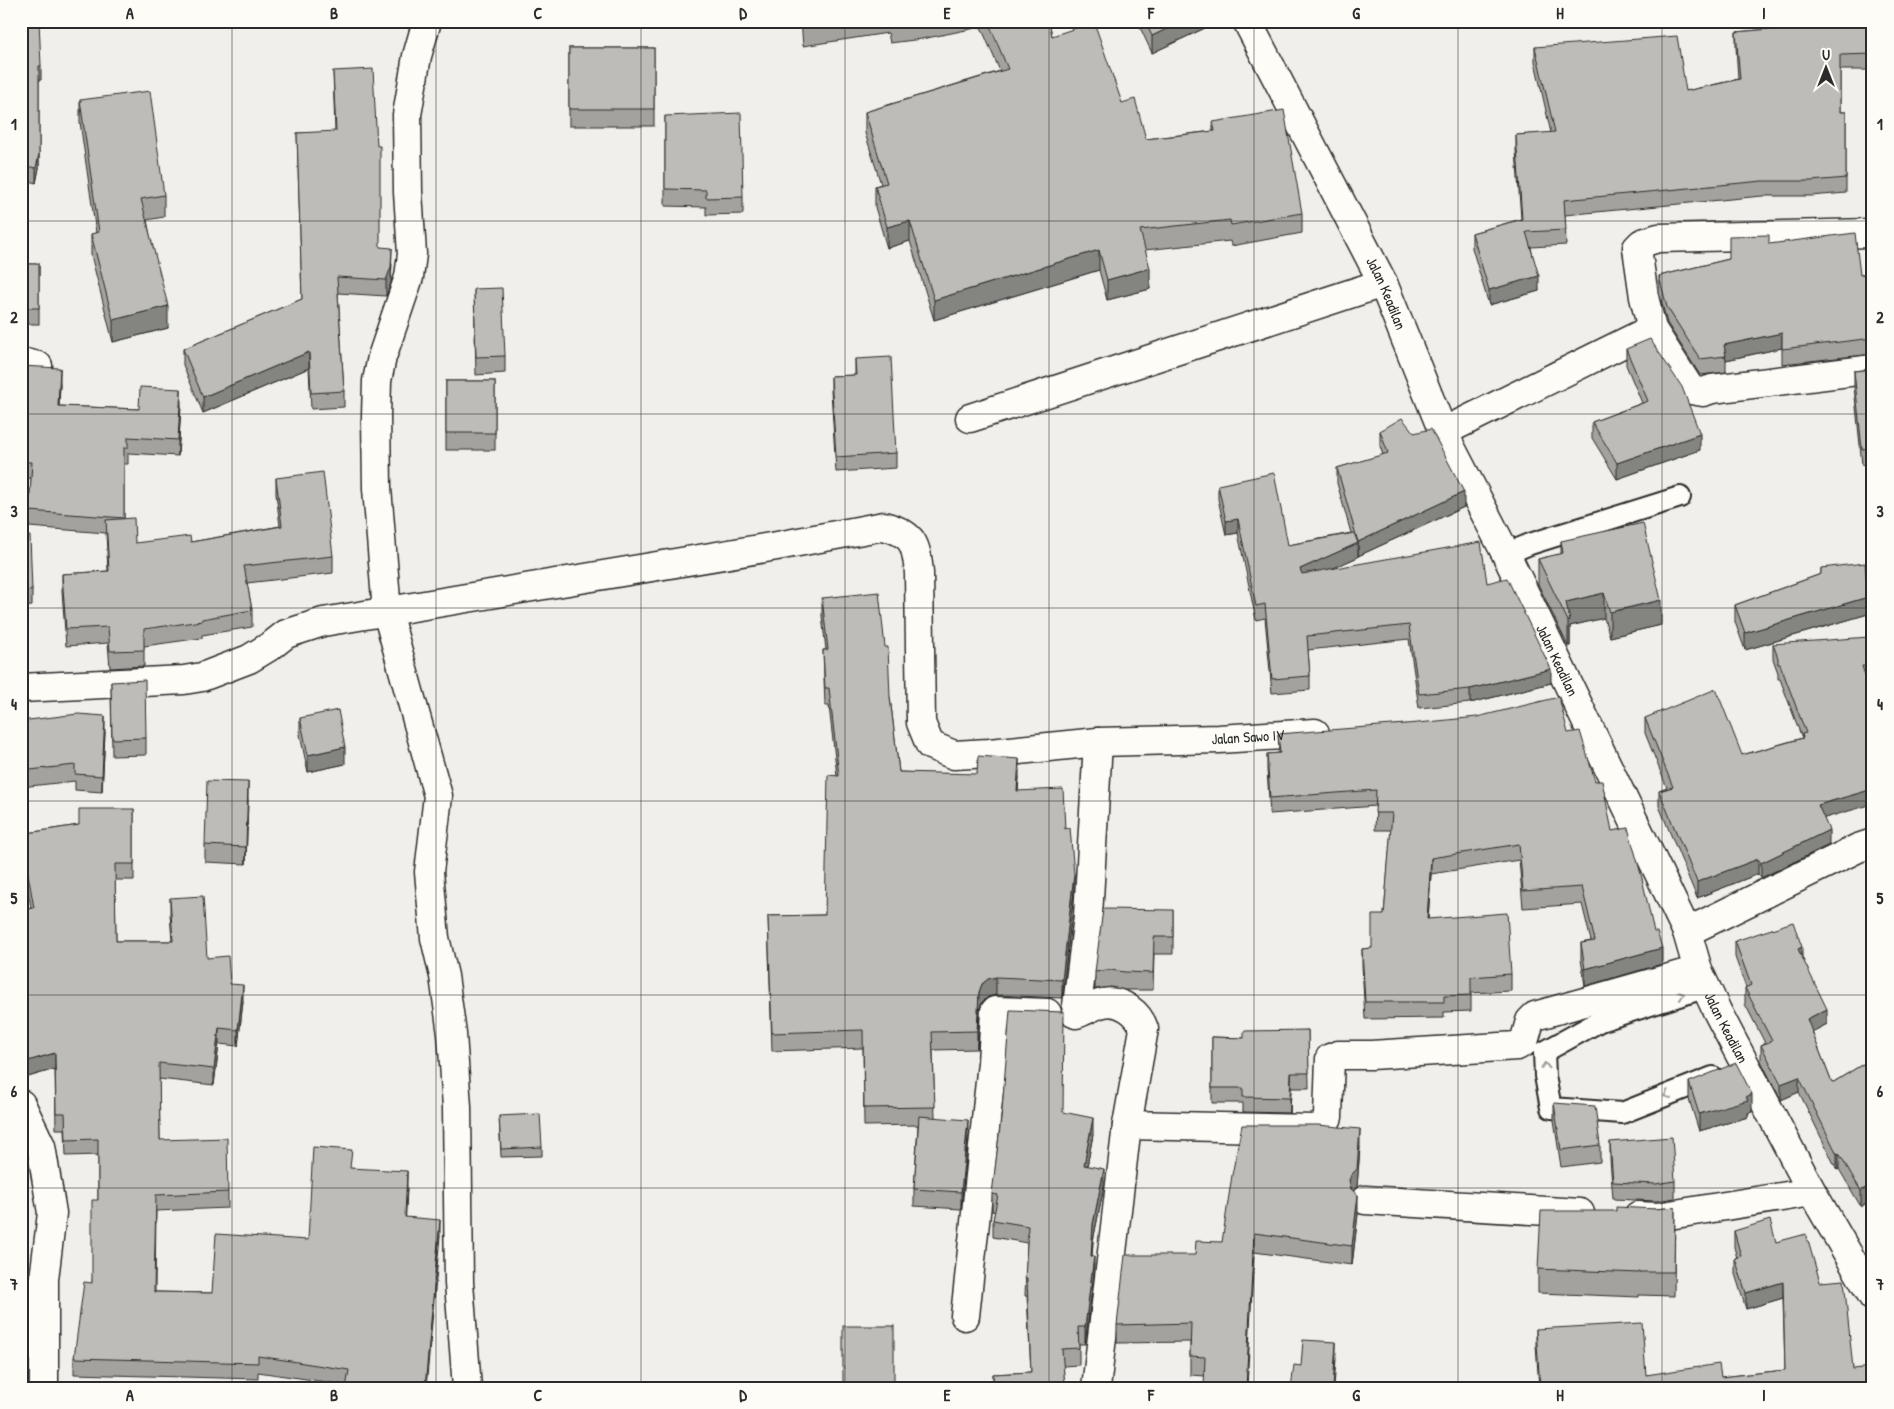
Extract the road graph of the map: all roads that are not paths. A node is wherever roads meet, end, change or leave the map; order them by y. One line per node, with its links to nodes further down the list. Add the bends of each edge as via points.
1 (427, 21): 11 (street, via 406,116 412,254 409,278 377,381 377,488)
2 (1247, 21): 4 (street, Jalan Keadilan)
3 (1873, 233): 5 (street, via 1658,238 1642,243 1637,248)
4 (1383, 284): 7 (street); 8 (street, Jalan Keadilan)
5 (1652, 329): 6 (street, via 1691,390 1703,392); 8 (street)
6 (1873, 369)
7 (970, 418)
8 (1443, 432): 10 (street, Jalan Keadilan)
9 (1680, 497): 10 (lane)
10 (1506, 554): 13 (street, Jalan Keadilan)
11 (387, 612): 12 (street, Jalan Sawo IV, via 323,622 296,630 249,659 202,677); 16 (street, Jalan Sawo IV, via 884,526 910,539 917,552 921,723 930,745 954,755); 29 (street, via 438,796 428,872 435,938 452,1034 457,1107 459,1283)
12 (21, 688)
13 (1573, 694): 14 (street); 18 (street, Jalan Keadilan)
14 (1546, 701)
15 (1340, 731): 16 (street, Jalan Sawo IV)
16 (1098, 742): 20 (street, via 1088,916)
17 (1865, 846): 18 (street)
18 (1687, 932): 19 (street, Jalan Keadilan)
19 (1703, 978): 21 (street, Jalan Keadilan); 21 (lane, one-way to 19, via 1622,1113 1551,1108 1544,1052 1600,1021); 23 (street, via 1535,1016 1530,1021 1524,1042 1517,1046 1330,1058 1328,1117 1324,1126 1314,1129)
20 (1076, 1014): 23 (street, via 1104,1002 1126,1007 1141,1018 1144,1029); 27 (street, via 995,1011)
21 (1745, 1064): 24 (street, Jalan Keadilan)
22 (21, 1104): 28 (street, via 41,1146 52,1213 44,1279)
23 (1127, 1125): 30 (street)
24 (1812, 1192): 25 (street, via 1657,1218); 26 (street, Jalan Keadilan)
25 (1365, 1200)
26 (1872, 1294)
27 (965, 1316)
28 (44, 1388)
29 (467, 1388)
30 (1096, 1388)

